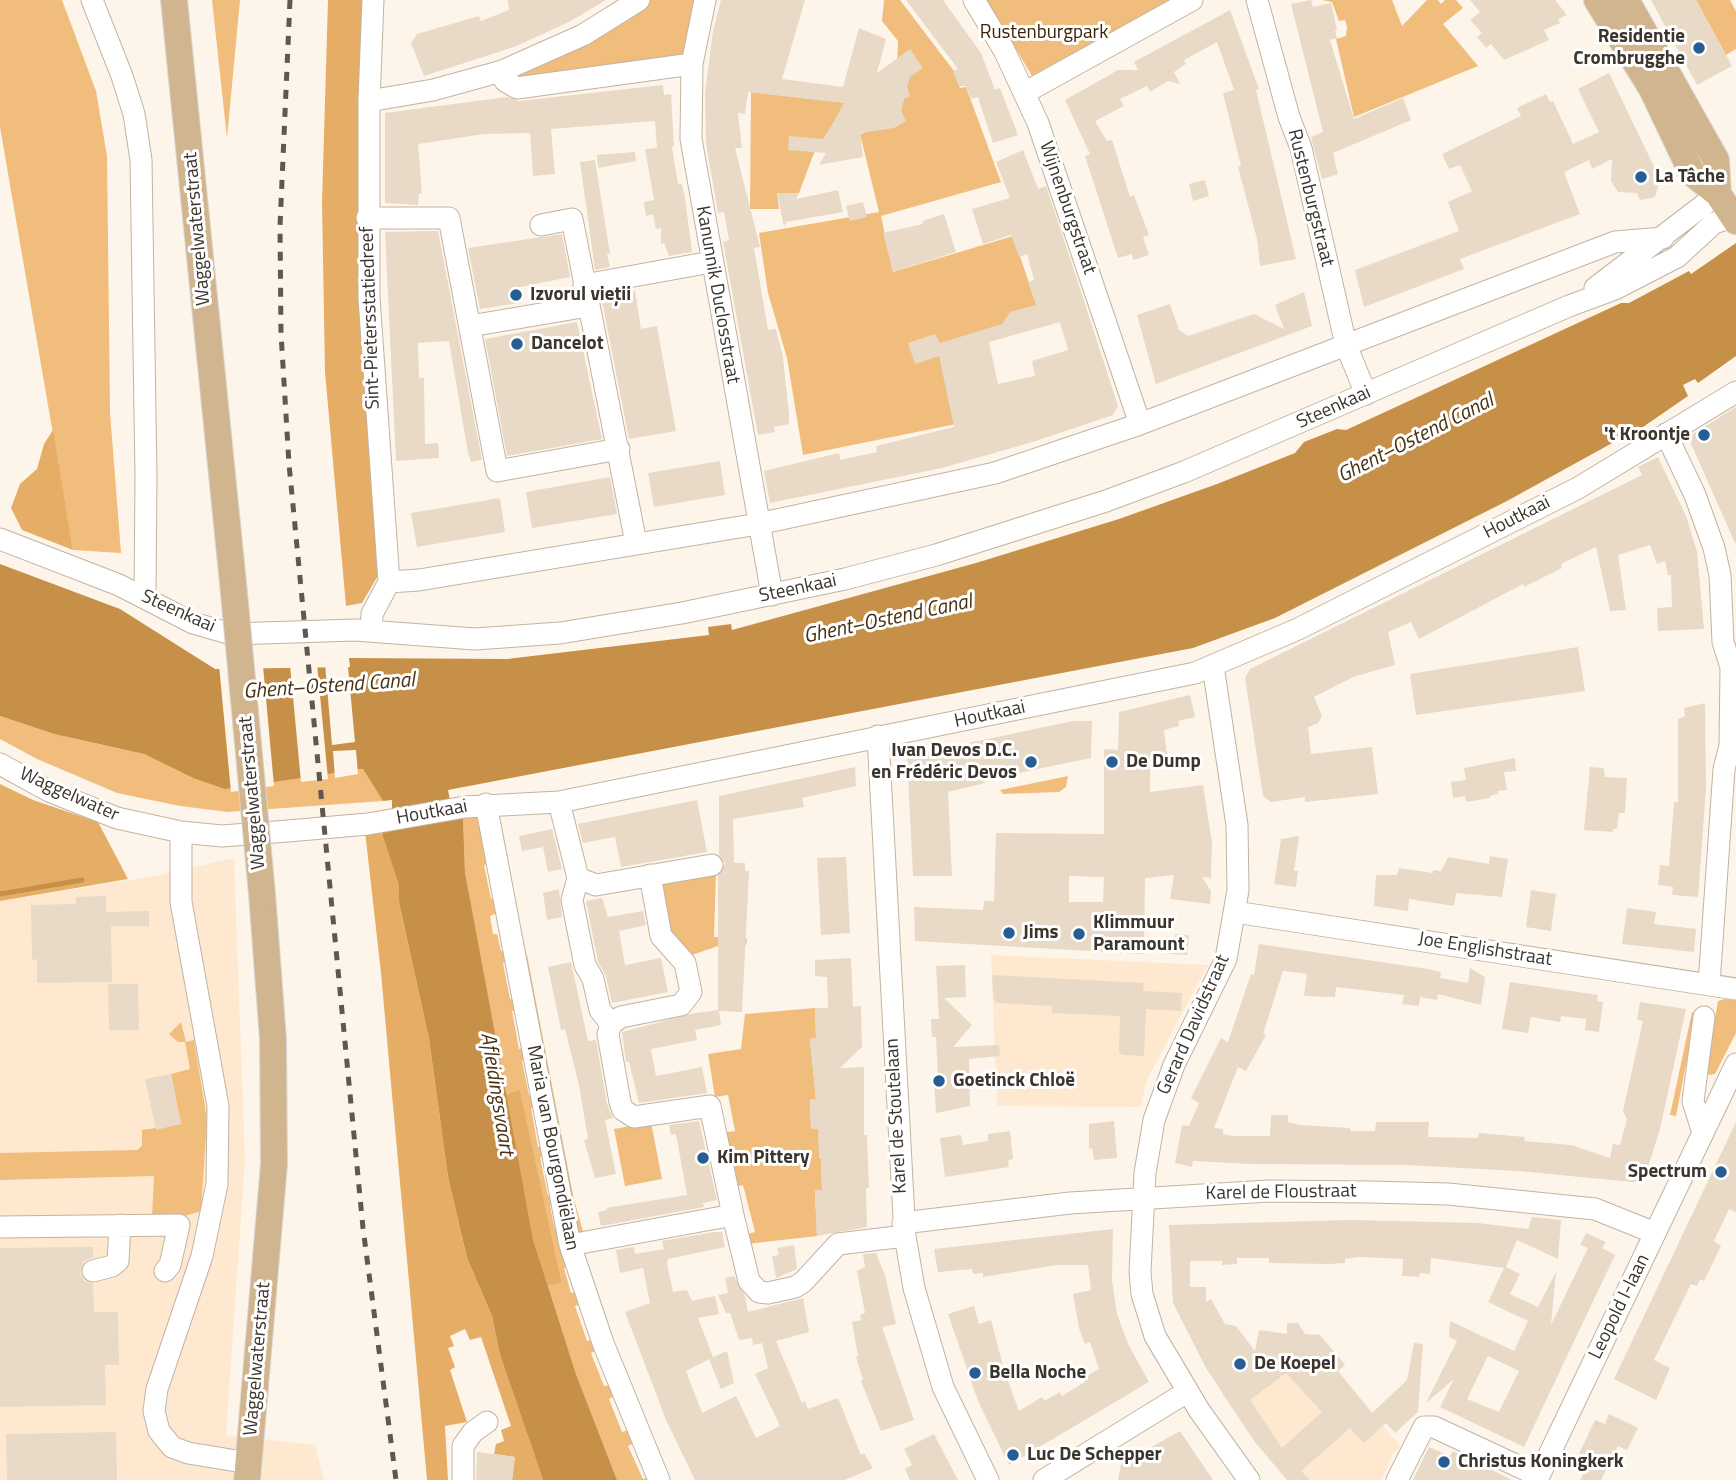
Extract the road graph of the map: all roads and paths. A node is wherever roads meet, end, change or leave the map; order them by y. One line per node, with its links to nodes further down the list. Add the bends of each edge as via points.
1 (92, 0): 35 (street, via 134,114 141,160)
2 (174, 0): 67 (main road, Waggelwaterstraat, bridge, via 273,1039 274,1150)
3 (373, 0): 14 (street, Sint-Pietersstatiedreef)
4 (639, 0): 12 (street, via 583,35)
5 (705, 0): 11 (street, Kanunnik Duclosstraat)
6 (974, 0): 13 (street, Wijnenburgstraat)
7 (1192, 0): 13 (street)
8 (1256, 0): 24 (street, Rustenburgstraat, via 1301,148)
9 (1597, 0): 15 (main road, via 1652,89 1692,173)
10 (1626, 0): 15 (main road, via 1716,160)
11 (692, 64): 12 (street, via 517,88 505,81); 20 (street, Kanunnik Duclosstraat, via 691,139)
12 (502, 71): 14 (street)
13 (1026, 92): 27 (street, Wijnenburgstraat)
14 (369, 101): 16 (street, Sint-Pietersstatiedreef)
15 (1727, 191): 17 (main road); 19 (street, Steenkaai)
16 (367, 218): 23 (street, via 449,218); 33 (street, Sint-Pietersstatiedreef, via 376,431)
17 (1735, 218): 22 (street, Steenkaai, via 1714,223 1677,257 1651,271)
18 (541, 225): 21 (street, via 572,219)
19 (1663, 238): 22 (street, Steenkaai); 24 (street, via 1615,242)
20 (711, 262): 21 (street); 30 (street, Kanunnik Duclosstraat)
21 (586, 295): 23 (street); 29 (street)
22 (1569, 306): 26 (street, Steenkaai)
23 (470, 326): 29 (street, via 497,471)
24 (1346, 345): 26 (street, Rustenburgstraat); 27 (street)
25 (1736, 392): 28 (street, Houtkaai)
26 (1366, 394): 34 (street, Steenkaai, via 1106,501 936,555)
27 (1140, 425): 30 (street, via 995,473)
28 (1666, 434): 37 (street, Houtkaai, via 1578,488); 47 (street, via 1714,548 1723,642 1731,667 1730,746 1724,769)
29 (619, 449): 32 (street)
30 (758, 524): 32 (street); 34 (street, Kanunnik Duclosstraat)
31 (0, 539): 35 (street, Steenkaai)
32 (636, 543): 33 (street)
33 (389, 582): 36 (street, via 372,614)
34 (772, 595): 36 (street, Steenkaai, via 560,633 475,639)
35 (145, 598): 36 (street, Steenkaai, via 192,623 231,634)
36 (371, 631)
37 (1213, 667): 38 (street, Houtkaai); 46 (street, Gerard Davidstraat, via 1237,825)
38 (878, 736): 40 (street, Houtkaai); 60 (street, Karel de Stoutelaan)
39 (0, 764): 42 (street, Waggelwater, via 50,791 117,818)
40 (559, 802): 41 (street, Houtkaai); 45 (street)
41 (486, 804): 42 (street, Houtkaai, via 381,822 222,836); 62 (street, Maria van Bourgondiëlaan)
42 (181, 832): 56 (street, Waggelwaterstraat, via 181,902 218,1106 217,1184)
43 (712, 865): 44 (street)
44 (650, 875): 45 (street, via 596,885); 50 (street, via 661,936 685,963 691,992 681,1005 621,1017)
45 (578, 878): 50 (street, via 572,900 585,965 600,1010)
46 (1235, 912): 47 (street, Joe Englishstraat); 54 (street, Gerard Davidstraat, via 1218,979 1163,1091 1147,1157)
47 (1709, 984): 48 (street, Joe Englishstraat)
48 (1736, 989)
49 (1704, 1017): 53 (street, via 1693,1101)
50 (611, 1024): 55 (street, via 608,1034 623,1110 643,1117 710,1106)
51 (1736, 1064): 52 (street, Leopold I-laan)
52 (1730, 1090): 53 (street, Leopold I-laan)
53 (1703, 1133): 61 (street, Leopold I-laan)
54 (1143, 1198): 60 (street, Karel de Floustraat, via 1070,1203); 61 (street, Karel de Floustraat, via 1269,1192 1448,1194 1603,1210); 65 (street, Gerard Davidstraat, via 1142,1294 1155,1336)
55 (733, 1215): 60 (street, Karel de Floustraat, via 750,1281 759,1292 795,1287 812,1275 838,1244); 62 (street)
56 (211, 1221): 57 (street); 64 (street, Waggelwaterstraat)
57 (179, 1224): 58 (street); 64 (street, via 170,1265 164,1271)
58 (120, 1225): 59 (street); 63 (street, via 118,1261)
59 (0, 1227)
60 (904, 1230): 71 (street, Karel de Stoutelaan, via 914,1288 943,1387)
61 (1655, 1233): 68 (street, Leopold I-laan)
62 (570, 1245): 70 (street, Maria van Bourgondiëlaan, via 615,1377)
63 (93, 1271)
64 (192, 1285): 67 (street, Waggelwaterstraat, via 157,1389 155,1421 164,1438 181,1451)
65 (1187, 1392): 72 (street); 73 (street, Gerard Davidstraat)
66 (487, 1422): 69 (street, via 463,1446)
67 (248, 1471)
68 (1538, 1478): 74 (street, via 1434,1427 1424,1427)
69 (463, 1480)
70 (659, 1480)
71 (988, 1480)
72 (1044, 1480)
73 (1250, 1480)
74 (1397, 1480)

